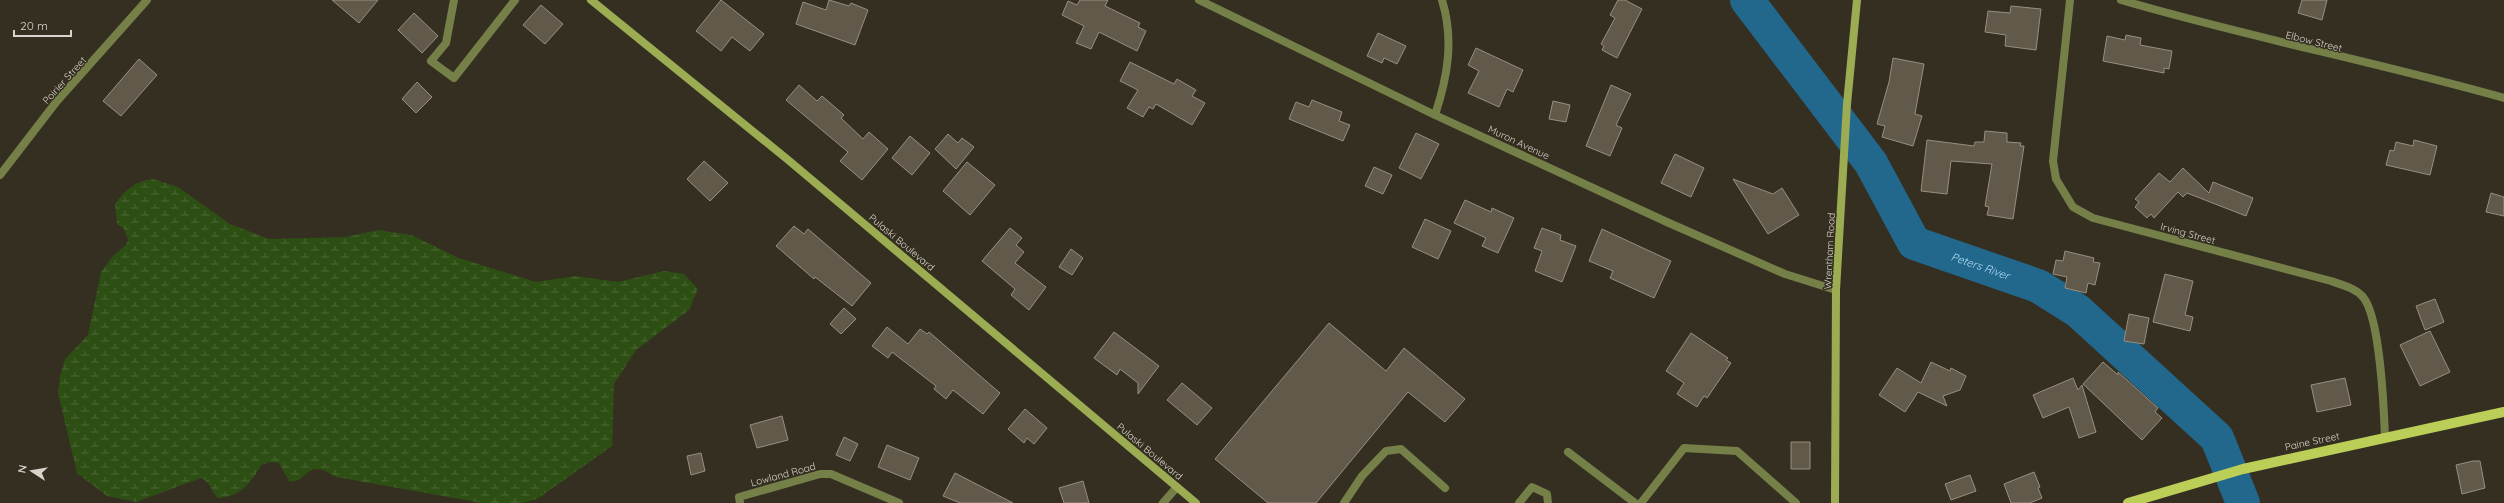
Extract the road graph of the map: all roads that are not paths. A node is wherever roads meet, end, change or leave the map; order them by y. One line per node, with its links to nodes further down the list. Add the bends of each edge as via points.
1 (147, 0): 12 (street, Poirier Street, via 57,101)
2 (454, 0): 3 (street, via 446,43 431,61 454,78)
3 (515, 0)
4 (591, 0): 17 (main road, Pulaski Boulevard, via 799,169)
5 (1199, 0): 11 (street, Muron Avenue)
6 (1442, 0): 11 (street, via 1448,20 1448,67)
7 (1857, 0): 13 (main road, Wrentham Road, via 1847,104)
8 (2070, 0): 15 (street, Irving Street, via 2053,161 2056,179 2073,207 2093,218 2331,281 2349,287 2363,297 2370,311 2382,377)
9 (2121, 0): 10 (street, Elbow Street, via 2188,20)
10 (2504, 98)
11 (1435, 115): 13 (street, Muron Avenue, via 1785,274)
12 (0, 175)
13 (1836, 290): 29 (main road, Wrentham Road)
14 (2504, 412): 15 (main road, Paine Street)
15 (2385, 438): 30 (main road, Paine Street, via 2215,476)
16 (1568, 452): 26 (street)
17 (1177, 487): 21 (street); 22 (main road, Pulaski Boulevard)
18 (1445, 488): 23 (street, via 1401,450 1386,451 1362,476)
19 (739, 500): 20 (street, Lowland Road, via 820,474 831,474)
20 (899, 503)
21 (1163, 503)
22 (1196, 503)
23 (1344, 503)
24 (1519, 503): 25 (street, via 1532,487 1547,494)
25 (1548, 503)
26 (1635, 503)
27 (1641, 503): 28 (street, via 1684,448 1738,451)
28 (1796, 503)
29 (1835, 503)
30 (2128, 503)

